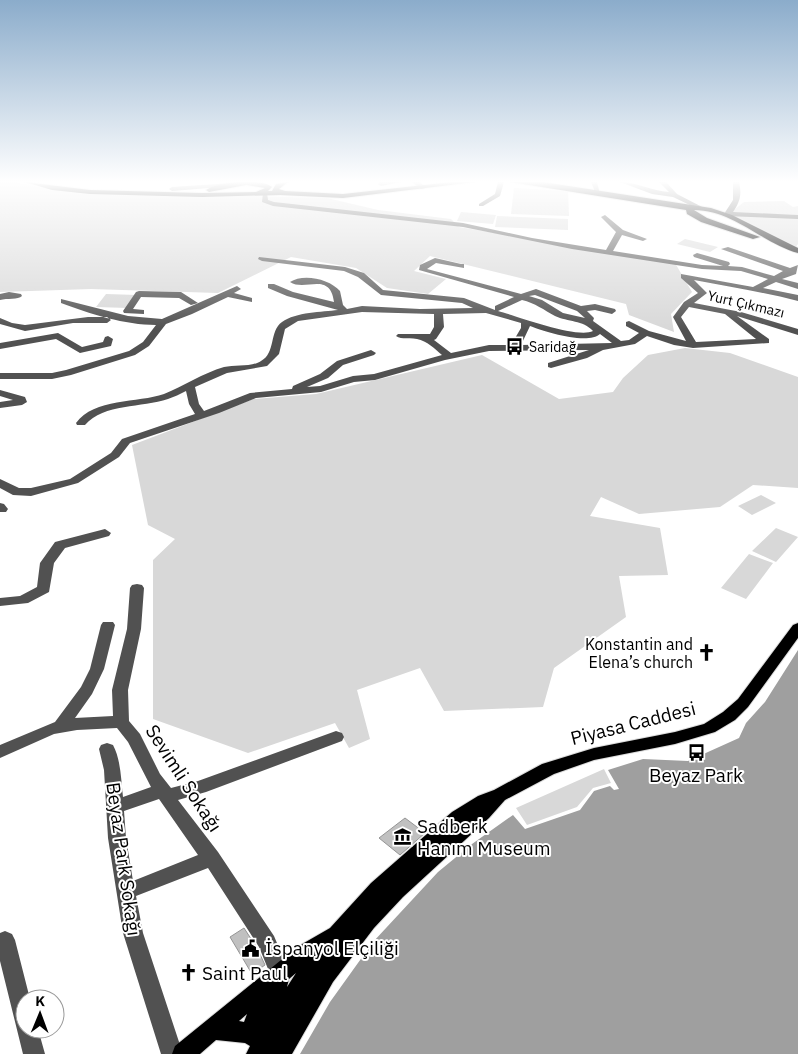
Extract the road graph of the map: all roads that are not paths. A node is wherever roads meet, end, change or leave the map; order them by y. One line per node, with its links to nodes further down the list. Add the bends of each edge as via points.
1 (490, 231): 9 (street)
2 (739, 231): 5 (main road)
3 (757, 231): 6 (main road)
4 (620, 232): 7 (street); 9 (street)
5 (754, 236): 6 (main road); 10 (main road)
6 (765, 236): 10 (main road)
7 (643, 239)
8 (725, 249): 15 (street)
9 (609, 252): 14 (street, via 702,267)
10 (798, 253)
11 (697, 254): 14 (street)
12 (262, 259): 36 (street, via 346,269 382,292 464,301)
13 (461, 266): 23 (street, via 435,260 423,270)
14 (742, 269): 16 (street)
15 (795, 270): 16 (street)
16 (775, 278): 19 (street); 21 (street)
17 (294, 282): 33 (street, via 317,280 327,283 338,293)
18 (271, 286): 33 (street)
19 (798, 286)
20 (430, 290): 34 (street)
21 (754, 290): 25 (street); 29 (street, via 684,276 703,293)
22 (18, 296): 24 (street)
23 (522, 296): 34 (street); 35 (street, via 536,292); 44 (street, via 560,315)
24 (0, 297)
25 (798, 298)
26 (249, 299): 27 (street, via 232,292)
27 (214, 300): 31 (street); 32 (street)
28 (64, 301): 41 (street)
29 (688, 304): 39 (street, Yurt Çıkmazı); 55 (street, via 677,317)
30 (413, 305): 38 (street)
31 (226, 306)
32 (192, 307): 32 (street, via 181,296 143,294 137,296 127,311 171,313); 43 (street)
33 (342, 308): 38 (street); 63 (street, via 289,321 279,332 270,358 261,365 225,370)
34 (498, 308): 42 (street)
35 (580, 309): 37 (street, via 595,307); 44 (street, via 590,318)
36 (486, 310): 38 (street); 42 (street)
37 (612, 311)
38 (442, 312): 52 (street, via 433,337)
39 (728, 312): 48 (street, Yurt Çıkmazı); 55 (street, via 731,318 766,341)
40 (0, 321): 46 (street, via 20,329)
41 (144, 321): 43 (street); 46 (street, via 79,320)
42 (524, 321): 47 (street, via 552,331 578,335 594,336); 57 (street, via 526,328)
43 (163, 322): 62 (street, via 146,344 132,353 60,374)
44 (588, 322): 47 (street)
45 (629, 324): 49 (street)
46 (47, 326): 50 (street)
47 (597, 328): 54 (street)
48 (798, 332)
49 (646, 334): 54 (street); 55 (street)
50 (51, 336): 53 (street, via 63,338 80,350 108,344); 56 (street)
51 (400, 336): 52 (street, via 415,334)
52 (424, 337): 60 (street)
53 (108, 339)
54 (621, 344): 58 (street)
55 (693, 345)
56 (0, 346)
57 (515, 347): 58 (street); 60 (street, via 489,348)
58 (603, 347): 61 (street)
59 (371, 353): 64 (street, via 340,363 324,376)
60 (449, 357): 64 (street, via 375,377)
61 (551, 365)
62 (0, 376)
63 (190, 386): 67 (street); 68 (street, via 165,397 100,411 87,416)
64 (288, 392): 67 (street, via 254,395)
65 (0, 393): 66 (street, via 22,402)
66 (0, 405)
67 (201, 416): 69 (street, via 126,442 115,455 74,481 31,492 17,492)
68 (81, 423)
69 (0, 483)
70 (105, 534): 72 (street, via 60,545 47,563 44,589 15,602)
71 (137, 588): 75 (street, Sevimli Sokağı, via 134,629 120,690)
72 (0, 602)
73 (108, 625): 76 (street, via 97,669 87,690)
74 (798, 628): 81 (main road, Piyasa Caddesi, via 743,703 709,728 568,762 535,775)
75 (121, 722): 76 (street); 80 (street, Sevimli Sokağı, via 134,738)
76 (60, 727): 79 (street)
77 (336, 737): 80 (street, via 200,788)
78 (107, 749): 82 (street, Beyaz Park Sokağı)
79 (0, 752)
80 (164, 793): 82 (street); 83 (street, Sevimli Sokağı)
81 (500, 795): 85 (main road, Piyasa Caddesi, via 470,809 446,827 378,889); 91 (main road, Piyasa Caddesi, via 362,927 315,989)
82 (115, 807): 84 (street, Beyaz Park Sokağı)
83 (212, 858): 84 (street); 87 (street, Sevimli Sokağı, via 267,942)
84 (126, 892): 93 (street, Beyaz Park Sokağı, via 133,934)
85 (339, 932): 87 (main road); 91 (main road, via 298,987)
86 (4, 940): 88 (street)
87 (280, 974): 89 (main road); 91 (main road, via 277,989 258,1014)
88 (16, 989)
89 (212, 1029): 91 (main road); 94 (main road)
90 (29, 1039): 92 (street)
91 (263, 1048)
92 (34, 1054)
93 (172, 1054)
94 (183, 1054)

